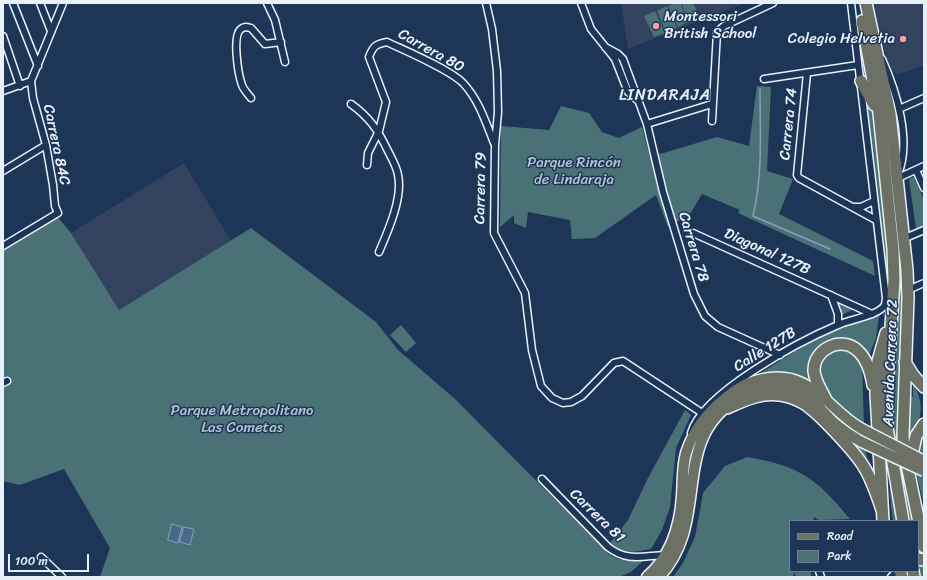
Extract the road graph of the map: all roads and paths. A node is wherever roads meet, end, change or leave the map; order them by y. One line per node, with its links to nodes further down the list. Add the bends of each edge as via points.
1 (14, 3): 16 (street)
2 (40, 3): 11 (street)
3 (63, 3): 11 (street)
4 (267, 3): 13 (street)
5 (486, 3): 34 (street, Carrera 79, via 497,71 498,118)
6 (581, 3): 31 (street, Carrera 78, via 591,29 618,58)
7 (773, 3): 27 (street, via 717,32)
8 (851, 3): 17 (street, Avenida Carrera 72)
9 (859, 3): 29 (highway, Avenida Carrera 72)
10 (866, 3): 14 (highway, Avenida Carrera 72)
11 (51, 31): 16 (street)
12 (3, 36): 22 (street)
13 (281, 42): 15 (street); 24 (street, via 265,44 251,28 240,29 236,56 242,86)
14 (875, 43): 28 (street, Avenida Carrera 72); 39 (highway, Avenida Carrera 72, via 890,114)
15 (285, 62)
16 (38, 66): 20 (street)
17 (858, 66): 18 (street); 21 (street, Avenida Carrera 72)
18 (807, 73): 19 (street); 42 (street, Carrera 74, via 797,175)
19 (764, 79)
20 (31, 81): 22 (street); 33 (street, Carrera 84C)
21 (861, 81): 29 (highway); 41 (street, Avenida Carrera 72)
22 (20, 86): 23 (street)
23 (3, 91)
24 (251, 98)
25 (924, 98): 28 (street)
26 (352, 104): 32 (street, via 366,115)
27 (712, 104): 30 (street); 31 (street)
28 (899, 109): 39 (street, Avenida Carrera 72, via 903,155)
29 (878, 113): 54 (highway, Avenida Carrera 72, via 893,249)
30 (712, 121)
31 (647, 124): 56 (street, Carrera 78, via 667,207 701,310 709,321)
32 (379, 131): 34 (street, Carrera 80, via 386,102 369,57 376,44 387,42 463,83 480,108); 35 (street, Carrera 80, via 368,153); 48 (street, via 398,174 399,184 395,210)
33 (46, 144): 37 (street); 47 (street, Carrera 84C, via 58,213)
34 (495, 145): 62 (street, Carrera 79, via 494,233 525,293 532,350 541,386 552,398 563,403 577,400 611,365 623,361)
35 (367, 165)
36 (924, 166): 38 (street)
37 (3, 170)
38 (916, 170): 39 (street); 40 (street)
39 (896, 179): 46 (highway, Avenida Carrera 72)
40 (924, 188)
41 (874, 202): 42 (street); 43 (street, Avenida Carrera 72)
42 (852, 207): 43 (street)
43 (876, 220): 52 (street, Avenida Carrera 72, via 886,298)
44 (924, 230): 46 (street)
45 (693, 233): 51 (street, Diagonal 127B)
46 (903, 239): 50 (highway, Avenida Carrera 72)
47 (3, 246)
48 (379, 252)
49 (924, 283): 50 (street)
50 (908, 290): 57 (highway, Avenida Carrera 72)
51 (831, 295): 53 (street, Diagonal 127B); 55 (street, via 838,314)
52 (883, 307): 53 (street, Calle 127B)
53 (872, 314): 55 (street, Calle 127B)
54 (892, 318): 59 (highway, Avenida Carrera 72, via 879,356); 64 (highway, Avenida Carrera 72)
55 (838, 324): 56 (street, Calle 127B)
56 (780, 355): 62 (street, Calle 127B, via 735,384)
57 (905, 360): 58 (highway, via 913,375); 68 (highway, Avenida Carrera 72, via 903,436)
58 (924, 387)
59 (876, 394): 60 (highway, via 869,369 859,352 847,345 834,344 819,354 814,371); 71 (highway, Avenida Carrera 72)
60 (826, 400): 65 (main road, via 812,388 791,379 756,380 739,388 712,409); 66 (main road, bridge, via 846,420)
61 (727, 408): 67 (main road, bridge, via 756,390 773,387 790,389 808,398 841,429 862,442); 71 (highway, via 769,394 802,402 835,433 864,466); 83 (main road, via 706,430 698,449 685,532 674,558)
62 (702, 413): 65 (street, Calle 127B, via 692,428)
63 (924, 424): 68 (highway, via 916,436)
64 (887, 428): 74 (highway, via 886,496); 75 (highway, Avenida Carrera 72)
65 (688, 447): 79 (main road, via 678,522)
66 (924, 461)
67 (924, 471)
68 (908, 475): 70 (highway, Avenida Carrera 72)
69 (542, 479): 79 (street, Carrera 81, via 618,555)
70 (914, 498): 72 (highway); 76 (highway, Avenida Carrera 72)
71 (882, 510): 73 (highway, Avenida Carrera 72)
72 (924, 516)
73 (883, 520)
74 (889, 520)
75 (903, 520)
76 (918, 520)
77 (919, 522): 78 (highway, Avenida Carrera 72)
78 (924, 547)
79 (665, 555): 82 (main road)
80 (41, 557): 81 (street)
81 (62, 577)
82 (647, 577)
83 (659, 577)
84 (890, 577): 85 (street, via 895,573)
85 (902, 577)

